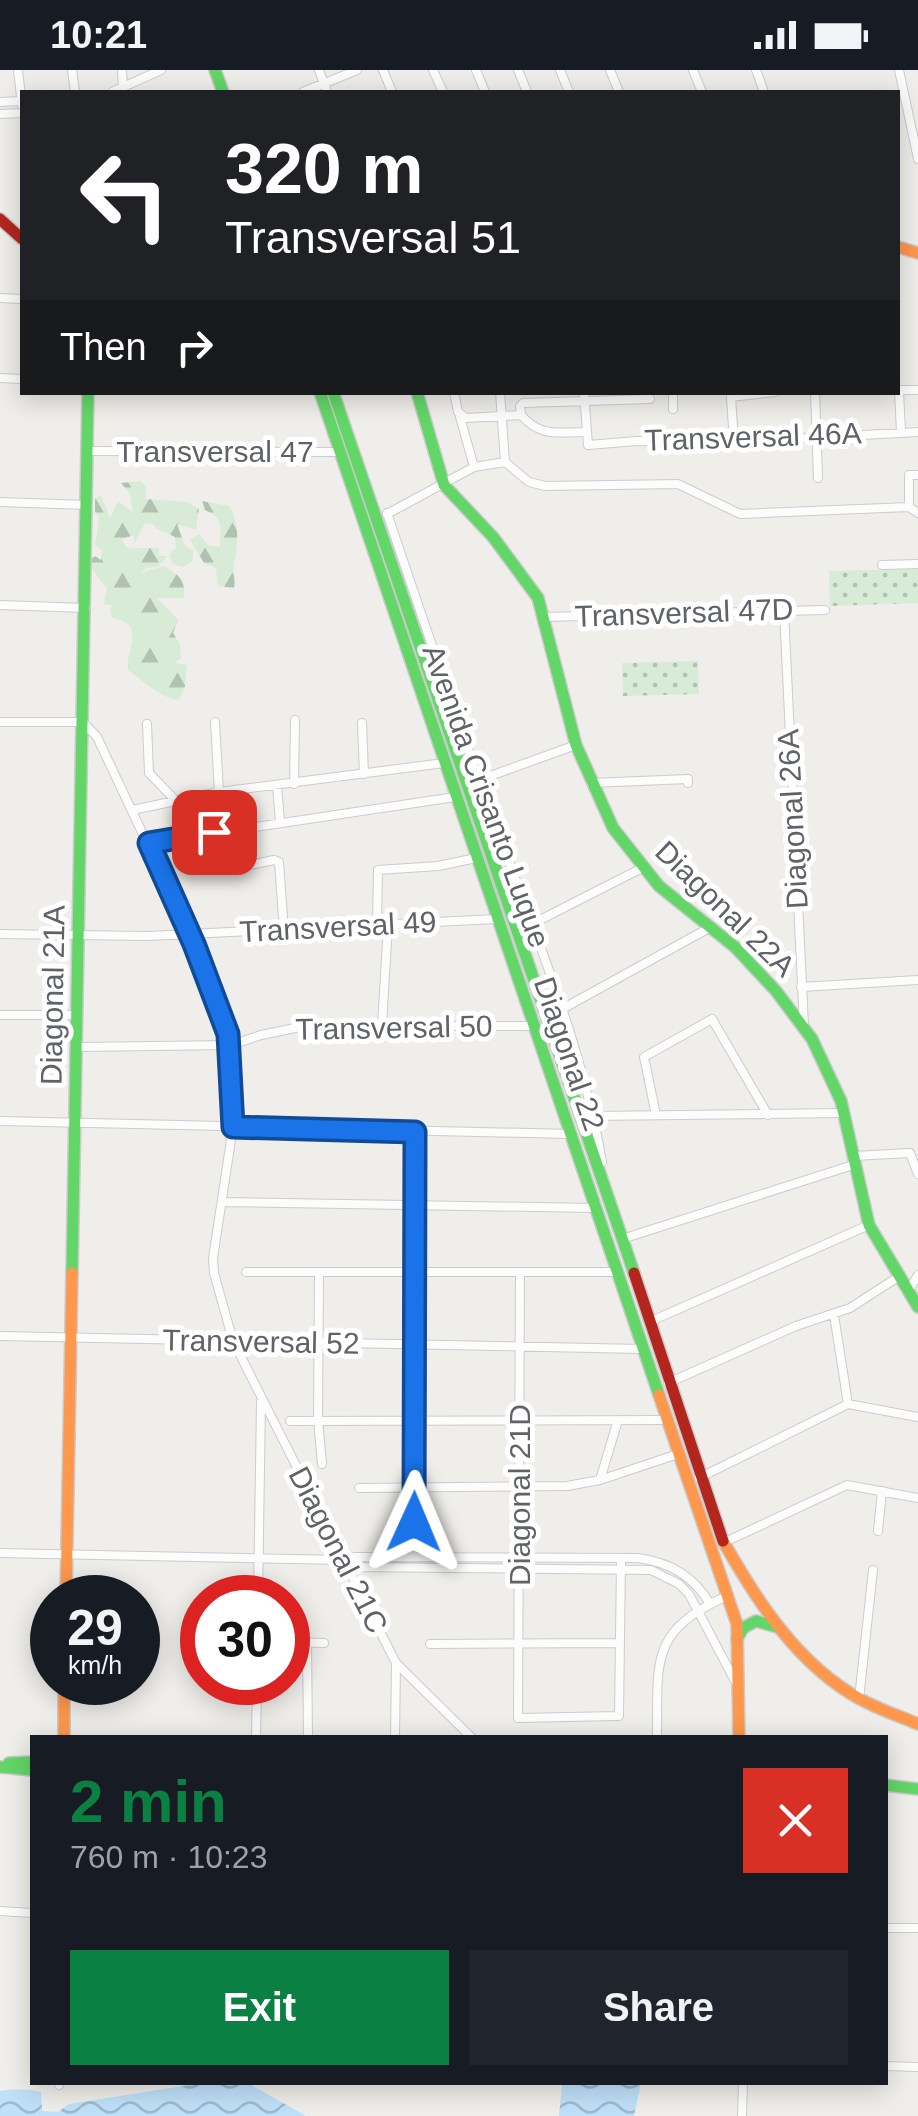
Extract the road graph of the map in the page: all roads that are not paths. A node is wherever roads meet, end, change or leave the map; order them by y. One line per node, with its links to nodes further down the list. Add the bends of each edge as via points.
1 (122, 70): 7 (street)
2 (161, 70): 7 (street)
3 (319, 70): 8 (street)
4 (358, 70): 8 (street)
5 (610, 70): 10 (street)
6 (899, 70): 11 (street)
7 (123, 87): 9 (street)
8 (326, 88)
9 (116, 90)
10 (618, 90)
11 (916, 141): 12 (street)
12 (918, 158)
13 (0, 219): 14 (main road)
14 (20, 237)
15 (88, 395): 36 (main road, Diagonal 21A)
16 (321, 395): 37 (main road, Diagonal 22)
17 (334, 395): 46 (main road, Diagonal 22)
18 (419, 395): 42 (main road, Diagonal 22A)
19 (455, 395): 30 (street)
20 (500, 395): 29 (street)
21 (672, 395): 27 (street)
22 (750, 395): 35 (street, via 731,398)
23 (815, 395): 34 (street)
24 (898, 395): 32 (street)
25 (584, 397): 26 (street); 28 (street, via 521,404); 31 (street)
26 (650, 400)
27 (673, 408)
28 (521, 415): 29 (street); 31 (street, via 544,433)
29 (502, 416): 30 (street); 38 (street)
30 (460, 417): 39 (street)
31 (586, 432): 35 (street, Transversal 46A, via 588,444)
32 (901, 432): 33 (street, Transversal 46A); 34 (street, Transversal 46A)
33 (918, 432)
34 (816, 437): 35 (street, Transversal 46A); 41 (street)
35 (734, 442)
36 (89, 451): 37 (street, Transversal 47); 44 (main road, Diagonal 21A)
37 (340, 452): 61 (main road, Diagonal 22)
38 (505, 462): 39 (street); 45 (street, via 529,482 564,488 678,484 740,514)
39 (474, 466): 42 (street)
40 (918, 474): 45 (street, via 909,475)
41 (818, 478)
42 (444, 485): 46 (street); 53 (main road, Diagonal 22A, via 519,569)
43 (0, 502): 44 (street)
44 (88, 505): 50 (main road, Diagonal 21A)
45 (914, 510)
46 (381, 517): 63 (street, Avenida Crisanto Luque); 108 (main road, Diagonal 22)
47 (918, 564): 48 (street)
48 (882, 566)
49 (0, 605): 50 (street)
50 (86, 608): 56 (main road, Diagonal 21A)
51 (825, 610): 52 (street, Transversal 47D)
52 (784, 611): 53 (street, Transversal 47D); 87 (street, Diagonal 26A)
53 (543, 617): 60 (main road, Diagonal 22A)
54 (295, 720): 66 (street)
55 (0, 722): 56 (street)
56 (83, 722): 71 (street, Diagonal 21C, via 97,736); 85 (main road, Diagonal 21A)
57 (215, 722): 68 (street)
58 (362, 723): 62 (street)
59 (148, 724): 70 (street, via 149,773)
60 (576, 746): 63 (street); 64 (main road, Diagonal 22A)
61 (444, 763): 62 (street); 69 (main road, Diagonal 22)
62 (364, 774): 66 (street)
63 (479, 780): 78 (street, Avenida Crisanto Luque)
64 (591, 783): 65 (street); 76 (main road, Diagonal 22A)
65 (688, 783)
66 (294, 784): 67 (street)
67 (277, 786): 68 (street); 72 (street)
68 (220, 792): 70 (street)
69 (455, 797): 72 (street); 74 (main road, Diagonal 22)
70 (177, 802): 71 (street)
71 (132, 810): 73 (street, Diagonal 21C)
72 (280, 821): 73 (street)
73 (149, 843): 84 (street, Diagonal 21C)
74 (476, 858): 77 (main road, Diagonal 22); 80 (street, via 378,870)
75 (235, 868): 82 (street, via 279,862)
76 (642, 868): 78 (street); 81 (main road, Diagonal 22A)
77 (497, 919): 79 (street, Transversal 49); 93 (main road, Diagonal 22)
78 (532, 924): 89 (street, Avenida Crisanto Luque)
79 (388, 925): 80 (street, Transversal 49); 92 (street)
80 (377, 926): 82 (street, Transversal 49)
81 (709, 928): 88 (main road, Diagonal 22A); 89 (street)
82 (284, 932): 84 (street, Transversal 49)
83 (0, 934): 85 (street, Transversal 49)
84 (190, 934): 85 (street, Transversal 49); 95 (street, Diagonal 21C)
85 (79, 936): 91 (main road, Diagonal 21A)
86 (918, 980): 87 (street)
87 (801, 987): 88 (street, via 792,996); 94 (street, Diagonal 26A)
88 (776, 991): 94 (main road, Diagonal 22A)
89 (564, 1008): 99 (street, Avenida Crisanto Luque)
90 (0, 1015): 91 (street)
91 (78, 1015): 96 (main road, Diagonal 21A)
92 (382, 1025): 93 (street, Transversal 50); 95 (street, Transversal 50, via 305,1026)
93 (533, 1026): 105 (main road, Diagonal 22)
94 (804, 1026): 98 (main road, Diagonal 22A)
95 (231, 1045): 96 (street, Transversal 50); 103 (street, Diagonal 21C)
96 (77, 1047): 102 (main road, Diagonal 21A)
97 (768, 1114): 98 (street); 100 (street); 100 (street, via 712,1019 644,1057)
98 (845, 1114): 106 (main road, Diagonal 22A)
99 (594, 1116): 100 (street); 108 (street, Avenida Crisanto Luque)
100 (656, 1116)
101 (0, 1121): 102 (street)
102 (76, 1122): 103 (street); 126 (main road, Diagonal 21A)
103 (233, 1127): 104 (street); 109 (street, Diagonal 21C)
104 (415, 1132): 105 (street); 110 (street)
105 (570, 1134): 111 (main road, Diagonal 22)
106 (853, 1161): 107 (street, via 910,1153); 112 (main road, Diagonal 22A); 113 (street)
107 (918, 1174)
108 (608, 1196): 113 (main road, Diagonal 22)
109 (224, 1202): 110 (street); 127 (street, Diagonal 21C, via 214,1273)
110 (415, 1206): 111 (street); 115 (street)
111 (595, 1208): 117 (main road, Diagonal 22)
112 (869, 1225): 120 (main road, Diagonal 22A); 124 (street)
113 (622, 1239): 124 (main road, Diagonal 22)
114 (246, 1272): 118 (street)
115 (414, 1272): 116 (street); 118 (street); 129 (street)
116 (520, 1272): 117 (street); 130 (street, Diagonal 21D)
117 (617, 1272): 131 (main road, Diagonal 22)
118 (319, 1273): 128 (street, Diagonal 21C)
119 (918, 1275): 121 (street)
120 (898, 1277): 121 (main road, Diagonal 22A); 123 (street)
121 (908, 1292): 122 (main road, Diagonal 22A)
122 (918, 1307)
123 (834, 1314): 132 (street); 134 (street)
124 (649, 1322): 132 (main road, Diagonal 22)
125 (0, 1336): 126 (street, Transversal 52)
126 (70, 1338): 127 (street, Transversal 52); 154 (main road, Diagonal 21A)
127 (233, 1341): 128 (street, Transversal 52); 133 (street, Diagonal 21C)
128 (319, 1343): 129 (street, Transversal 52); 136 (street, Diagonal 21C)
129 (414, 1345): 130 (street, Transversal 52); 137 (street)
130 (521, 1347): 131 (street, Transversal 52); 138 (street, Diagonal 21D)
131 (642, 1350): 140 (main road, Diagonal 22)
132 (668, 1383): 144 (main road, Diagonal 22)
133 (261, 1400): 155 (street); 156 (street, Diagonal 21C)
134 (848, 1404): 135 (street); 144 (street)
135 (918, 1417)
136 (318, 1419): 137 (street); 141 (street); 143 (street, Diagonal 21C)
137 (414, 1419): 138 (street); 148 (street)
138 (520, 1420): 139 (street); 146 (street, Diagonal 21D)
139 (618, 1420): 140 (street); 145 (street)
140 (668, 1420): 142 (main road, Diagonal 22)
141 (290, 1421)
142 (678, 1454): 145 (street); 164 (main road, Diagonal 22)
143 (322, 1464)
144 (699, 1478): 152 (main road, Diagonal 22)
145 (600, 1480): 146 (street)
146 (520, 1487): 148 (street); 158 (street, Diagonal 21D)
147 (359, 1488): 148 (street)
148 (414, 1488): 157 (street)
149 (882, 1491): 150 (street); 151 (street); 152 (street, via 838,1488)
150 (918, 1498)
151 (878, 1531)
152 (723, 1543): 161 (main road, Diagonal 22)
153 (0, 1553): 154 (street)
154 (66, 1554): 155 (street); 162 (main road, Diagonal 21A)
155 (259, 1558): 156 (street); 163 (street)
156 (343, 1560): 157 (street); 174 (street, Diagonal 21C)
157 (413, 1562): 158 (street)
158 (519, 1563): 159 (street); 173 (street, Diagonal 21D)
159 (621, 1563): 165 (street, via 652,1560 674,1568); 166 (street, via 679,1584); 171 (street)
160 (873, 1570): 176 (street)
161 (740, 1573): 164 (main road); 167 (main road, Diagonal 22)
162 (66, 1575)
163 (259, 1575)
164 (727, 1596): 165 (street); 168 (main road, Diagonal 22)
165 (710, 1604): 166 (street)
166 (698, 1609): 175 (street); 186 (street, via 673,1630 662,1651)
167 (778, 1628): 168 (main road, via 749,1623); 176 (main road, Diagonal 22)
168 (736, 1641): 175 (main road, Diagonal 22)
169 (310, 1643): 170 (street)
170 (324, 1643)
171 (620, 1643): 173 (street); 173 (street, Diagonal 21D, via 619,1716 518,1718)
172 (430, 1644): 173 (street)
173 (519, 1644)
174 (396, 1664): 184 (street); 185 (street, Diagonal 21C)
175 (738, 1686): 187 (main road, Diagonal 22)
176 (860, 1699): 180 (main road, Diagonal 22)
177 (64, 1705): 181 (main road)
178 (257, 1705): 182 (street)
179 (308, 1705): 183 (street)
180 (918, 1724)
181 (64, 1735)
182 (256, 1735)
183 (308, 1735)
184 (395, 1735)
185 (469, 1735)
186 (657, 1735)
187 (739, 1735)
188 (30, 1762): 189 (main road)
189 (0, 1766): 190 (main road)
190 (30, 1770)
191 (888, 1785): 192 (main road)
192 (918, 1790)
193 (0, 1910): 194 (street)
194 (30, 1914)
195 (888, 1928): 196 (street)
196 (918, 1928)
197 (888, 2066): 198 (street)
198 (918, 2068)
199 (743, 2085): 200 (street)
200 (742, 2116)

